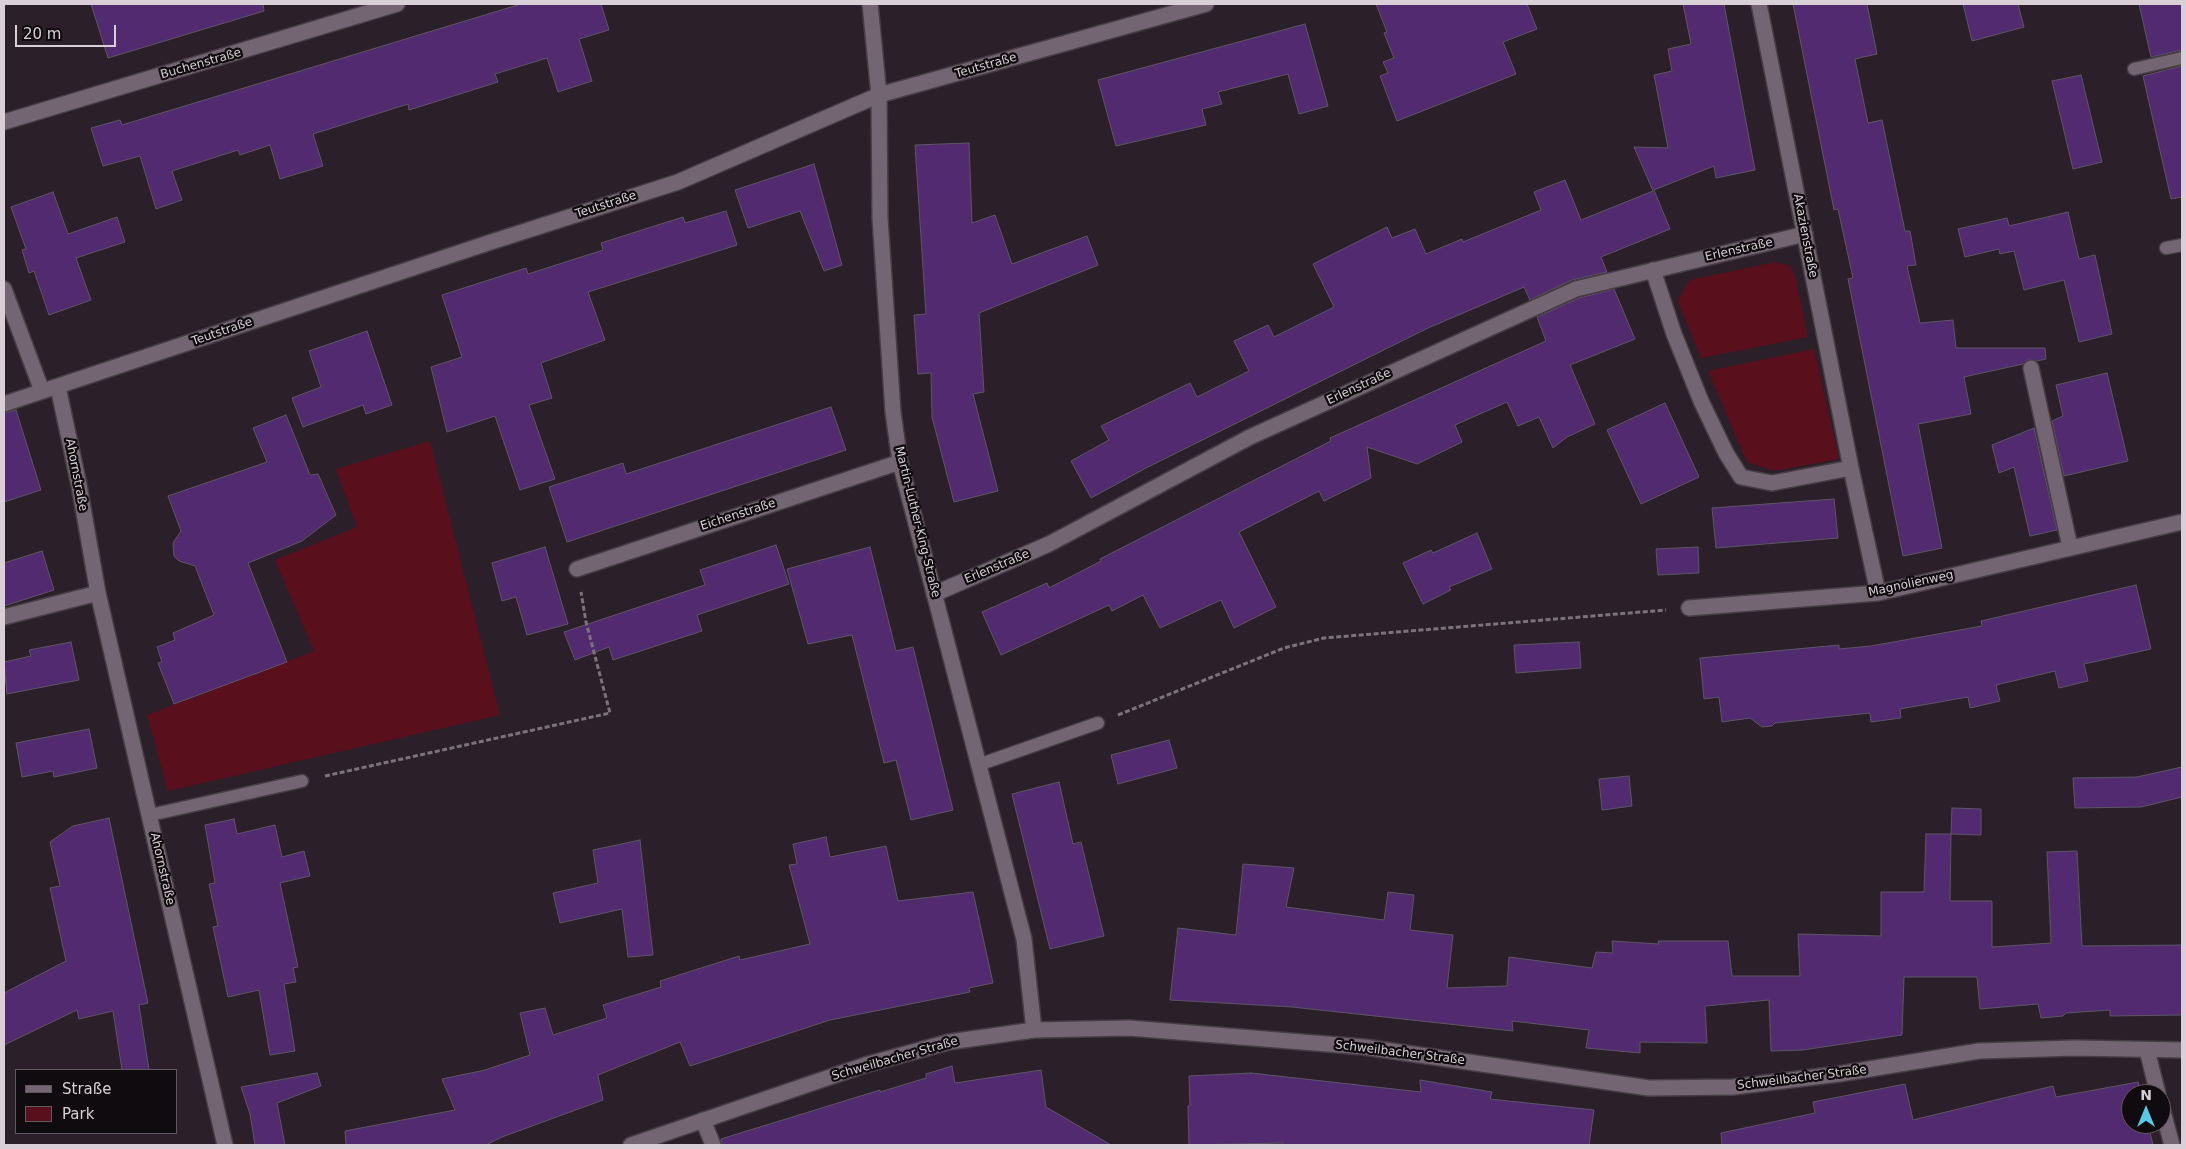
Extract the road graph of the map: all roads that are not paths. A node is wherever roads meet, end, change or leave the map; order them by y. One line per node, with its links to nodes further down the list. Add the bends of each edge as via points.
1 (397, 4): 8 (street, Buchenstraße)
2 (870, 4): 7 (street, Martin-Luther-King-Straße)
3 (1206, 4): 7 (street, Teutstraße)
4 (1759, 4): 9 (street, Akazienstraße)
5 (2182, 58): 6 (lane)
6 (2134, 69)
7 (879, 95): 15 (street, Teutstraße, via 678,182); 18 (street, Martin-Luther-King-Straße, via 880,218 893,412)
8 (4, 122)
9 (1805, 234): 12 (street, Erlenstraße); 19 (street, Akazienstraße)
10 (2182, 245): 11 (lane)
11 (2166, 248)
12 (1653, 270): 19 (street, via 1674,334 1702,401 1741,477 1772,483); 25 (street, Erlenstraße, via 1576,289 1439,349 1250,437 1049,544)
13 (4, 289): 16 (street)
14 (2031, 368): 21 (street)
15 (58, 387): 16 (street, Teutstraße); 23 (street, Ahornstraße)
16 (42, 392): 17 (street, Teutstraße)
17 (4, 404)
18 (900, 462): 22 (street, Eichenstraße); 25 (street, Martin-Luther-King-Straße)
19 (1851, 468): 24 (street, Akazienstraße)
20 (2182, 522): 21 (street, Magnolienweg)
21 (2070, 547): 24 (street, Magnolienweg)
22 (577, 569)
23 (98, 593): 27 (street); 31 (street, Ahornstraße)
24 (1878, 593): 26 (street, Magnolienweg)
25 (934, 594): 29 (street, Martin-Luther-King-Straße)
26 (1689, 608)
27 (4, 617)
28 (1098, 723): 29 (lane)
29 (978, 765): 32 (street, Martin-Luther-King-Straße, via 1024,939)
30 (302, 781): 31 (lane)
31 (150, 815): 37 (street, Ahornstraße)
32 (1034, 1030): 33 (street, Schweilbacher Straße, via 1129,1028 1364,1047 1649,1088 1733,1087 1979,1051); 36 (street, Schweilbacher Straße, via 939,1045 865,1065)
33 (2147, 1050): 34 (street, Schweilbacher Straße); 35 (street)
34 (2182, 1050)
35 (2156, 1084)
36 (702, 1120): 38 (street, Schweilbacher Straße); 39 (street)
37 (225, 1145)
38 (631, 1145)
39 (713, 1145)

